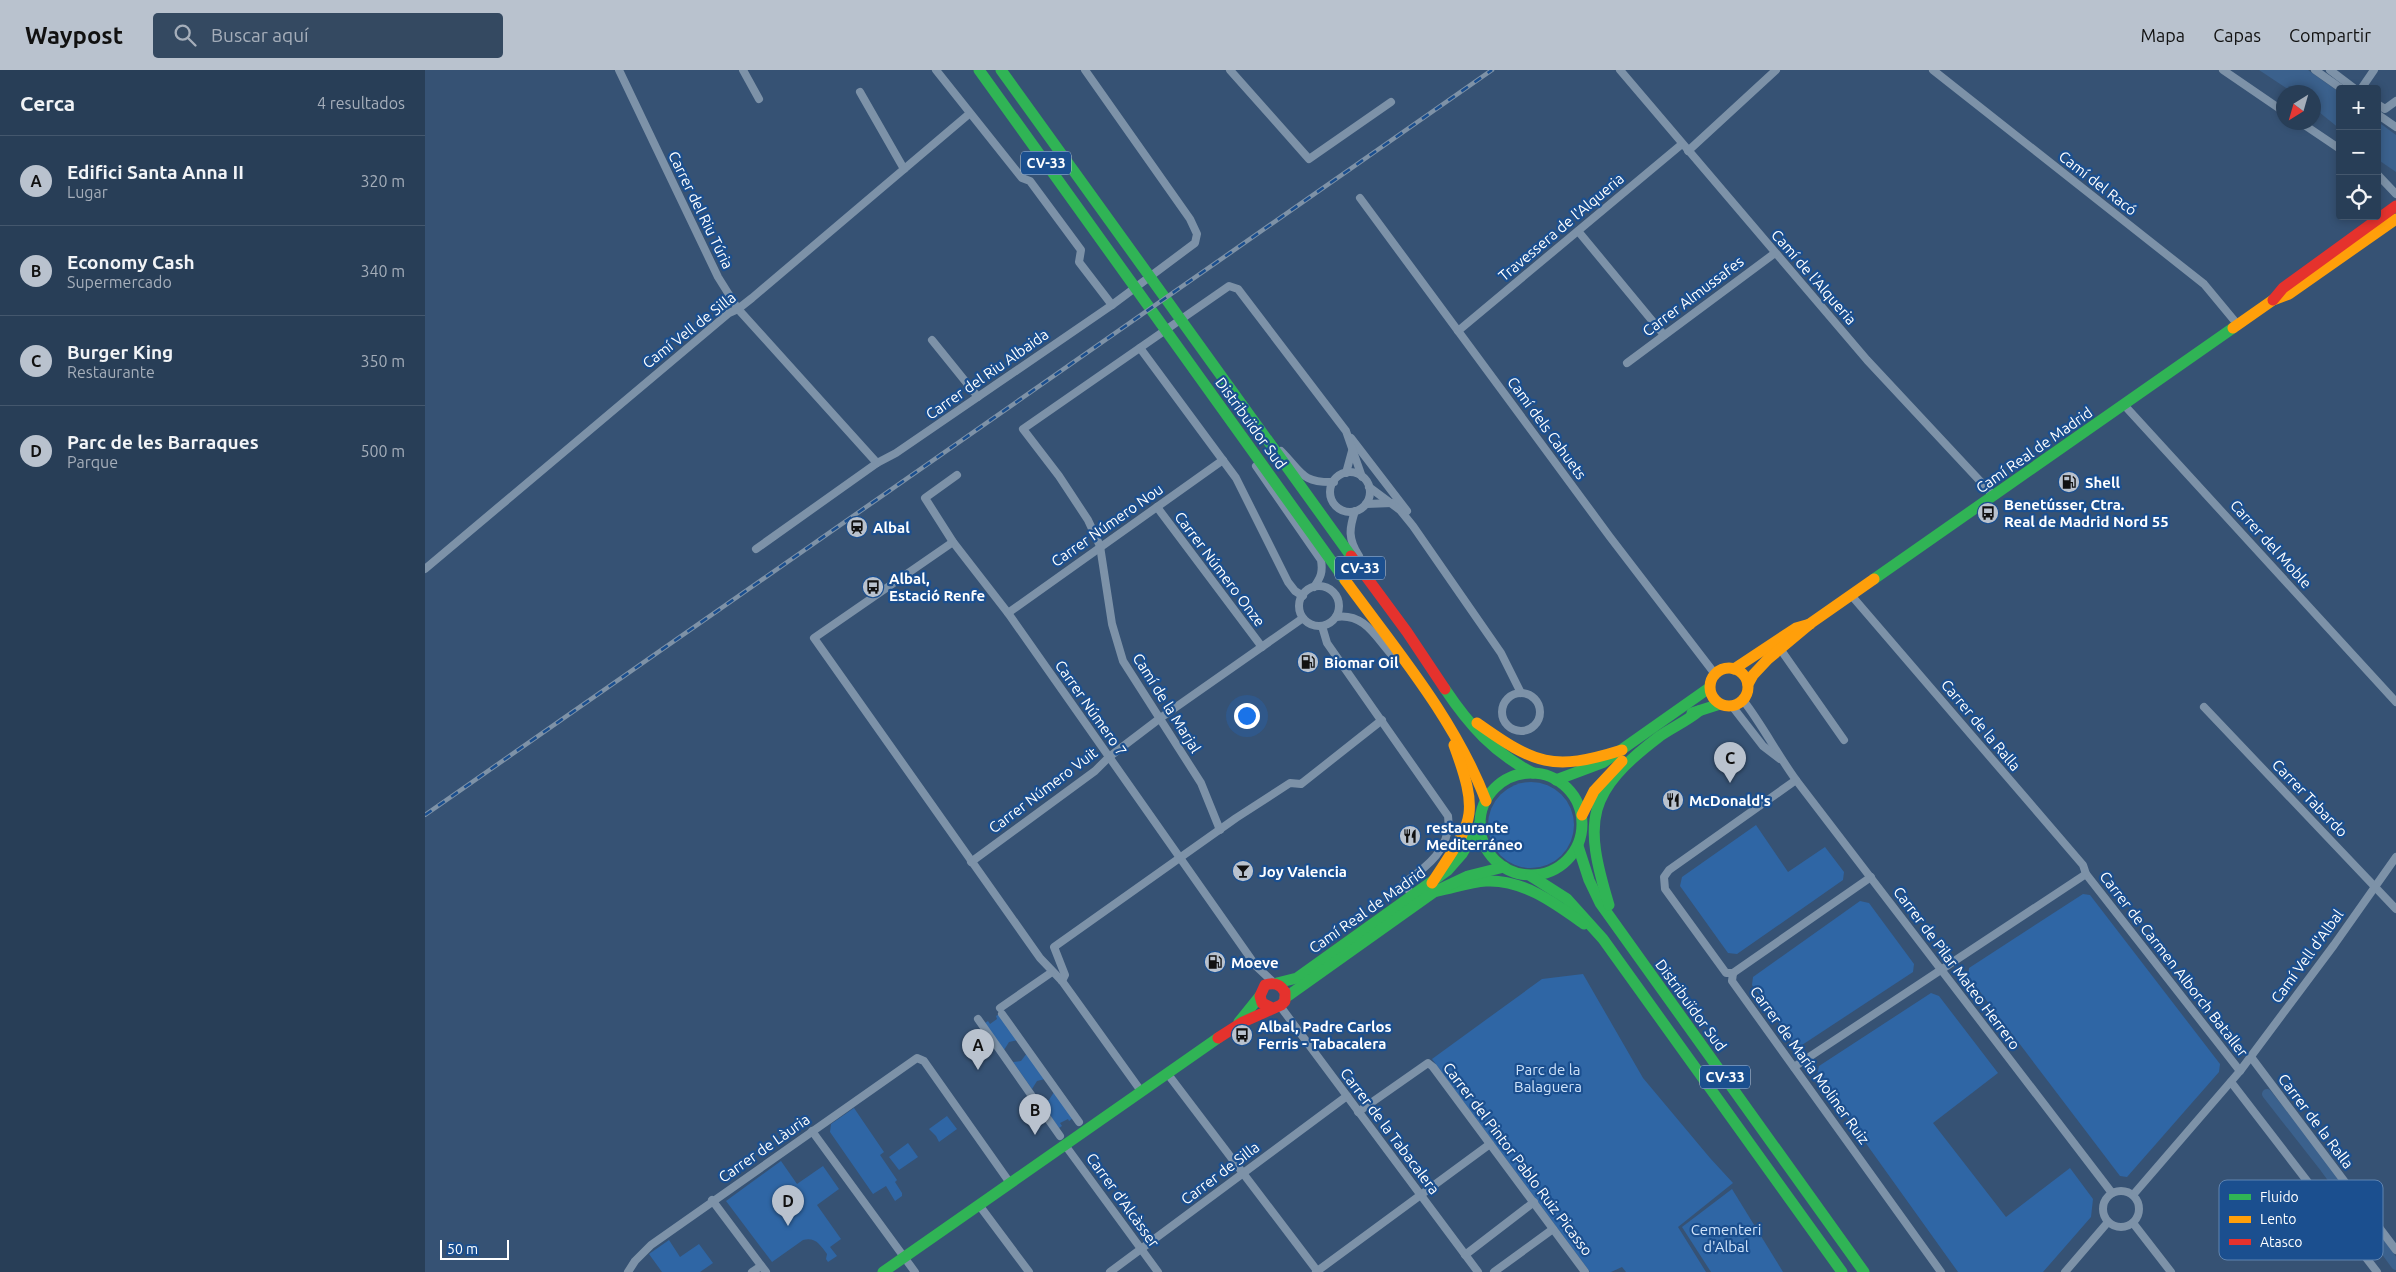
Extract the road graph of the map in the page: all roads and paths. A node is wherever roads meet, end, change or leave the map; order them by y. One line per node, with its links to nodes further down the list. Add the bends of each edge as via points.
1 (619, 70): 43 (street, Carrer del Riu Túria, via 718,277)
2 (743, 70): 19 (street)
3 (936, 70): 24 (street)
4 (979, 70): 54 (main road, Distribuïdor Sud / CV-33)
5 (1001, 70): 52 (main road, Distribuïdor Sud / CV-33)
6 (1085, 70): 42 (street, Carrer del Riu Albaida, via 1191,219 1197,234 1190,248)
7 (1230, 70): 21 (street, via 1309,158)
8 (1620, 70): 28 (street, Camí de l'Alqueria)
9 (1776, 70): 30 (street)
10 (2223, 70): 22 (street)
11 (2315, 70): 15 (street)
12 (2331, 70): 16 (street)
13 (2374, 70): 17 (street)
14 (1936, 71): 44 (street, Camí del Racó, via 2204,284)
15 (2336, 85)
16 (2350, 85)
17 (2364, 85)
18 (859, 92): 31 (street)
19 (759, 99)
20 (2396, 101): 23 (street, via 2385,109)
21 (1391, 102)
22 (2276, 106)
23 (2381, 106)
24 (969, 114): 31 (street, Camí Vell de Silla); 42 (street, via 1022,178 1030,181 1081,250 1079,262)
25 (2381, 117): 26 (street)
26 (2396, 127)
27 (2312, 130): 29 (street)
28 (1682, 144): 30 (street, Camí de l'Alqueria); 38 (street, Travessera de l'Alqueria)
29 (2336, 146)
30 (1688, 151): 40 (street, Camí de l'Alqueria)
31 (904, 169): 43 (street, Camí Vell de Silla)
32 (2378, 175): 33 (street)
33 (2396, 194)
34 (1360, 198): 45 (street, Camí dels Cahuets)
35 (2396, 206): 41 (main road, Camí Real de Madrid, via 2283,288)
36 (2396, 212): 39 (street, Camí Real de Madrid, via 2376,226)
37 (2396, 219): 39 (main road, Camí Real de Madrid)
38 (1578, 231): 45 (street, Travessera de l'Alqueria); 46 (street)
39 (2371, 237): 41 (main road, Camí Real de Madrid, via 2289,294)
40 (1775, 253): 46 (street, Carrer Almussafes); 63 (street, Camí de l'Alqueria, via 1867,360)
41 (2273, 300): 44 (main road, Camí Real de Madrid)
42 (1111, 305): 50 (street, Carrer del Riu Albaida)
43 (738, 309): 57 (street, Carrer del Riu Túria); 72 (street, Camí Vell de Silla, via 673,359)
44 (2238, 325): 51 (main road, Camí Real de Madrid)
45 (1458, 331): 86 (street, Camí dels Cahuets)
46 (1664, 334): 49 (street, Carrer Almussafes)
47 (932, 340): 50 (street)
48 (1140, 348): 53 (street, via 1229,286 1239,289); 56 (street); 70 (street, Camí de la Marjal, via 1023,429 1063,482 1088,520)
49 (1627, 363)
50 (978, 397): 57 (street, Carrer del Riu Albaida)
51 (2125, 406): 63 (main road, Camí Real de Madrid); 91 (street, Carrer del Moble)
52 (1251, 418): 61 (street, via 1309,480); 81 (main road, Distribuïdor Sud / CV-33)
53 (1345, 431): 55 (street); 68 (street, via 1408,513)
54 (1245, 441): 73 (street, via 1255,465 1321,560 1323,569); 84 (main road, Distribuïdor Sud / CV-33)
55 (1352, 451): 58 (street); 60 (street)
56 (1223, 460): 66 (street, Carrer Número Nou); 75 (street, via 1236,478 1288,582)
57 (877, 463): 71 (street, Carrer del Riu Albaida)
58 (1346, 473): 60 (street); 61 (street)
59 (957, 475): 69 (street, Carrer Número 7, via 925,498)
60 (1362, 477): 62 (street)
61 (1334, 482): 67 (street, via 1331,493 1334,504 1343,511)
62 (1369, 487): 64 (street); 65 (street)
63 (1994, 496): 74 (main road, Camí Real de Madrid)
64 (1366, 504): 65 (street); 67 (street)
65 (1392, 504): 68 (street)
66 (1157, 507): 70 (street, Carrer Número Nou); 82 (street, Carrer Número Onze)
67 (1355, 511): 81 (street, via 1349,532 1354,548 1409,628)
68 (1413, 526): 89 (street, via 1501,653)
69 (953, 542): 76 (street, Carrer Número 7); 114 (street, via 815,638)
70 (1100, 546): 76 (street, Carrer Número Nou); 98 (street, Camí de la Marjal, via 1112,624 1123,661)
71 (757, 549)
72 (425, 569)
73 (1315, 587): 75 (street); 77 (street, via 1333,592 1339,604)
74 (1851, 595): 79 (main road, Camí Real de Madrid); 116 (street, Carrer de la Ralla, via 2083,865)
75 (1303, 596): 78 (street, via 1300,606)
76 (1008, 613): 102 (street, Carrer Número 7)
77 (1336, 616): 80 (street); 84 (street, via 1363,622 1391,653)
78 (1303, 618): 80 (street); 82 (street, Carrer Número Vuit)
79 (1811, 623): 83 (main road, Camí Real de Madrid); 85 (main road, Camí Real de Madrid, via 1796,628)
80 (1322, 626): 99 (street, via 1327,642)
81 (1414, 641): 94 (main road, Distribuïdor Sud / CV-33)
82 (1262, 647): 98 (street, Carrer Número Vuit)
83 (1781, 650): 87 (main road, Camí Real de Madrid, via 1757,667); 100 (street)
84 (1406, 664): 97 (main road, Distribuïdor Sud / CV-33)
85 (1734, 669): 86 (main road, via 1725,668); 87 (main road, via 1743,674)
86 (1715, 674): 88 (main road)
87 (1748, 684): 90 (main road)
88 (1709, 688): 92 (main road); 101 (main road)
89 (1521, 693): 89 (street, via 1507,698 1502,708 1506,724 1520,731 1531,728 1540,713 1537,702)
90 (1743, 700): 93 (main road); 103 (street, Carrer de Pilar Mateo Herrero, via 1771,739)
91 (2396, 702)
92 (1719, 704): 93 (main road); 96 (main road)
93 (1732, 706): 103 (street, Carrer de Pilar Mateo Herrero, via 1763,746)
94 (1458, 707): 101 (main road, via 1505,743 1534,760 1548,764 1573,764); 104 (main road, Distribuïdor Sud / CV-33, via 1496,752)
95 (2204, 707): 119 (street, Carrer Tabardo)
96 (1699, 711): 108 (main road, via 1665,727 1625,758 1594,791); 123 (main road, via 1643,750 1617,776 1598,804 1594,816 1595,853)
97 (1445, 718): 107 (main road, Distribuïdor Sud / CV-33, via 1473,767); 120 (main road, via 1465,780 1470,814 1462,837)
98 (1159, 719): 102 (street, Carrer Número Vuit); 110 (street, Camí de la Marjal, via 1201,783)
99 (1382, 720): 110 (street, via 1301,784 1290,783); 121 (street, via 1448,816 1449,825 1442,846 1431,864 1404,883)
100 (1844, 740)
101 (1622, 750): 105 (main road, via 1592,768)
102 (1109, 757): 113 (street, Carrer Número 7); 114 (street, Carrer Número Vuit, via 1095,771)
103 (1781, 760): 106 (street, Carrer de Pilar Mateo Herrero)
104 (1533, 773): 105 (main road, CV-33); 107 (main road, via 1505,780)
105 (1556, 780): 108 (main road, CV-33, via 1577,801)
106 (1796, 780): 118 (street, Carrer de Pilar Mateo Herrero); 128 (street, Carrer de María Moliner Ruiz, via 1669,870 1664,877 1665,889 1726,974)
107 (1485, 801): 109 (main road)
108 (1582, 815): 111 (main road, CV-33)
109 (1480, 823): 115 (main road, via 1483,840 1491,856); 120 (main road, Camí Real de Madrid)
110 (1220, 830): 113 (street)
111 (1578, 846): 117 (main road, via 1559,868); 123 (main road, Distribuïdor Sud / CV-33, via 1589,880)
112 (2396, 857): 119 (street, Camí Vell d'Albal)
113 (1180, 858): 125 (street, Carrer Número 7); 129 (street, via 1054,947 1065,975)
114 (971, 862): 127 (street)
115 (1503, 867): 117 (main road, CV-33); 120 (main road, Camí Real de Madrid, via 1466,875)
116 (2087, 874): 126 (street); 137 (street, Carrer de Carmen Alborch Bataller)
117 (1531, 876): 124 (main road, CV-33, via 1567,899)
118 (1871, 877): 126 (street, Carrer de Pilar Mateo Herrero); 128 (street)
119 (2375, 885): 122 (street, Carrer Tabardo); 135 (street, Camí Vell d'Albal)
120 (1435, 887): 121 (main road, Camí Real de Madrid); 124 (main road, via 1483,881 1512,884 1557,906); 132 (main road, Camí Real de Madrid)
121 (1413, 897): 130 (main road, Camí Real de Madrid, via 1297,978)
122 (2396, 909)
123 (1613, 922): 179 (main road, Distribuïdor Sud / CV-33)
124 (1603, 938): 178 (main road, CV-33)
125 (1256, 966): 130 (street, Carrer Número 7); 131 (street, Carrer Número 7)
126 (1941, 970): 136 (street); 151 (street, Carrer de Pilar Mateo Herrero)
127 (1052, 972): 129 (street); 143 (street, via 1001,1011)
128 (1733, 974): 136 (street, Carrer de María Moliner Ruiz, via 1733,981)
129 (1062, 981): 140 (street)
130 (1275, 983): 131 (main road, Camí Real de Madrid); 132 (main road, via 1283,988)
131 (1261, 992): 132 (main road, via 1262,1003); 134 (main road)
132 (1279, 1004): 134 (main road, Camí Real de Madrid); 141 (street, Carrer de la Tabacalera)
133 (978, 1020): 145 (street, Carrer d'Alcàsser)
134 (1235, 1026): 138 (main road)
135 (2251, 1057): 137 (street, Camí Vell d'Albal); 149 (street, Carrer de la Ralla)
136 (1794, 1067): 180 (street, Carrer de María Moliner Ruiz)
137 (2240, 1071): 139 (street, Camí Vell d'Albal)
138 (1167, 1073): 140 (main road); 147 (street)
139 (2231, 1082): 148 (street); 153 (street, Camí Vell d'Albal)
140 (1141, 1091): 145 (main road)
141 (1347, 1096): 142 (street, Carrer de la Tabacalera); 147 (street, Carrer de Silla)
142 (1358, 1112): 146 (street, Carrer del Pintor Pablo Ruiz Picasso, via 1428,1063); 152 (street, Carrer de la Tabacalera)
143 (1079, 1122)
144 (812, 1131): 150 (street, Carrer de Làuria, via 919,1058); 154 (street, Carrer de Làuria); 164 (street)
145 (1062, 1140): 150 (main road); 161 (street, Carrer d'Alcàsser)
146 (1490, 1144): 152 (street); 155 (street, Carrer del Pintor Pablo Ruiz Picasso)
147 (1243, 1172): 161 (street, Carrer de Silla); 174 (street)
148 (2306, 1180)
149 (2343, 1180)
150 (1010, 1183): 156 (main road)
151 (2112, 1193): 153 (street, via 2123,1190); 157 (street, via 2103,1206)
152 (1420, 1195): 163 (street, Carrer de la Tabacalera); 174 (street)
153 (2133, 1195): 158 (street, via 2139,1209)
154 (712, 1200): 166 (street); 167 (street, Carrer de Làuria, via 651,1245)
155 (1534, 1202): 159 (street, Carrer del Pintor Pablo Ruiz Picasso); 163 (street)
156 (979, 1205): 164 (main road); 171 (street)
157 (2109, 1222): 158 (street, via 2123,1227); 181 (street)
158 (2133, 1223): 182 (street)
159 (1553, 1229): 176 (street); 177 (street, Carrer del Pintor Pablo Ruiz Picasso)
160 (2383, 1233): 162 (street, Carrer de la Ralla)
161 (1141, 1249): 172 (street, Carrer de Silla); 173 (street, Carrer d'Alcàsser)
162 (2396, 1250)
163 (1465, 1255): 175 (street, Carrer de la Tabacalera)
164 (904, 1257): 169 (main road); 170 (street)
165 (2368, 1260): 183 (street)
166 (763, 1269): 168 (street)
167 (628, 1272)
168 (752, 1272)
169 (883, 1272)
170 (915, 1272)
171 (1029, 1272)
172 (1110, 1272)
173 (1158, 1272)
174 (1317, 1272)
175 (1478, 1272)
176 (1494, 1272)
177 (1585, 1272)
178 (1842, 1272)
179 (1864, 1272)
180 (1941, 1272)
181 (2065, 1272)
182 (2171, 1272)
183 (2377, 1272)

